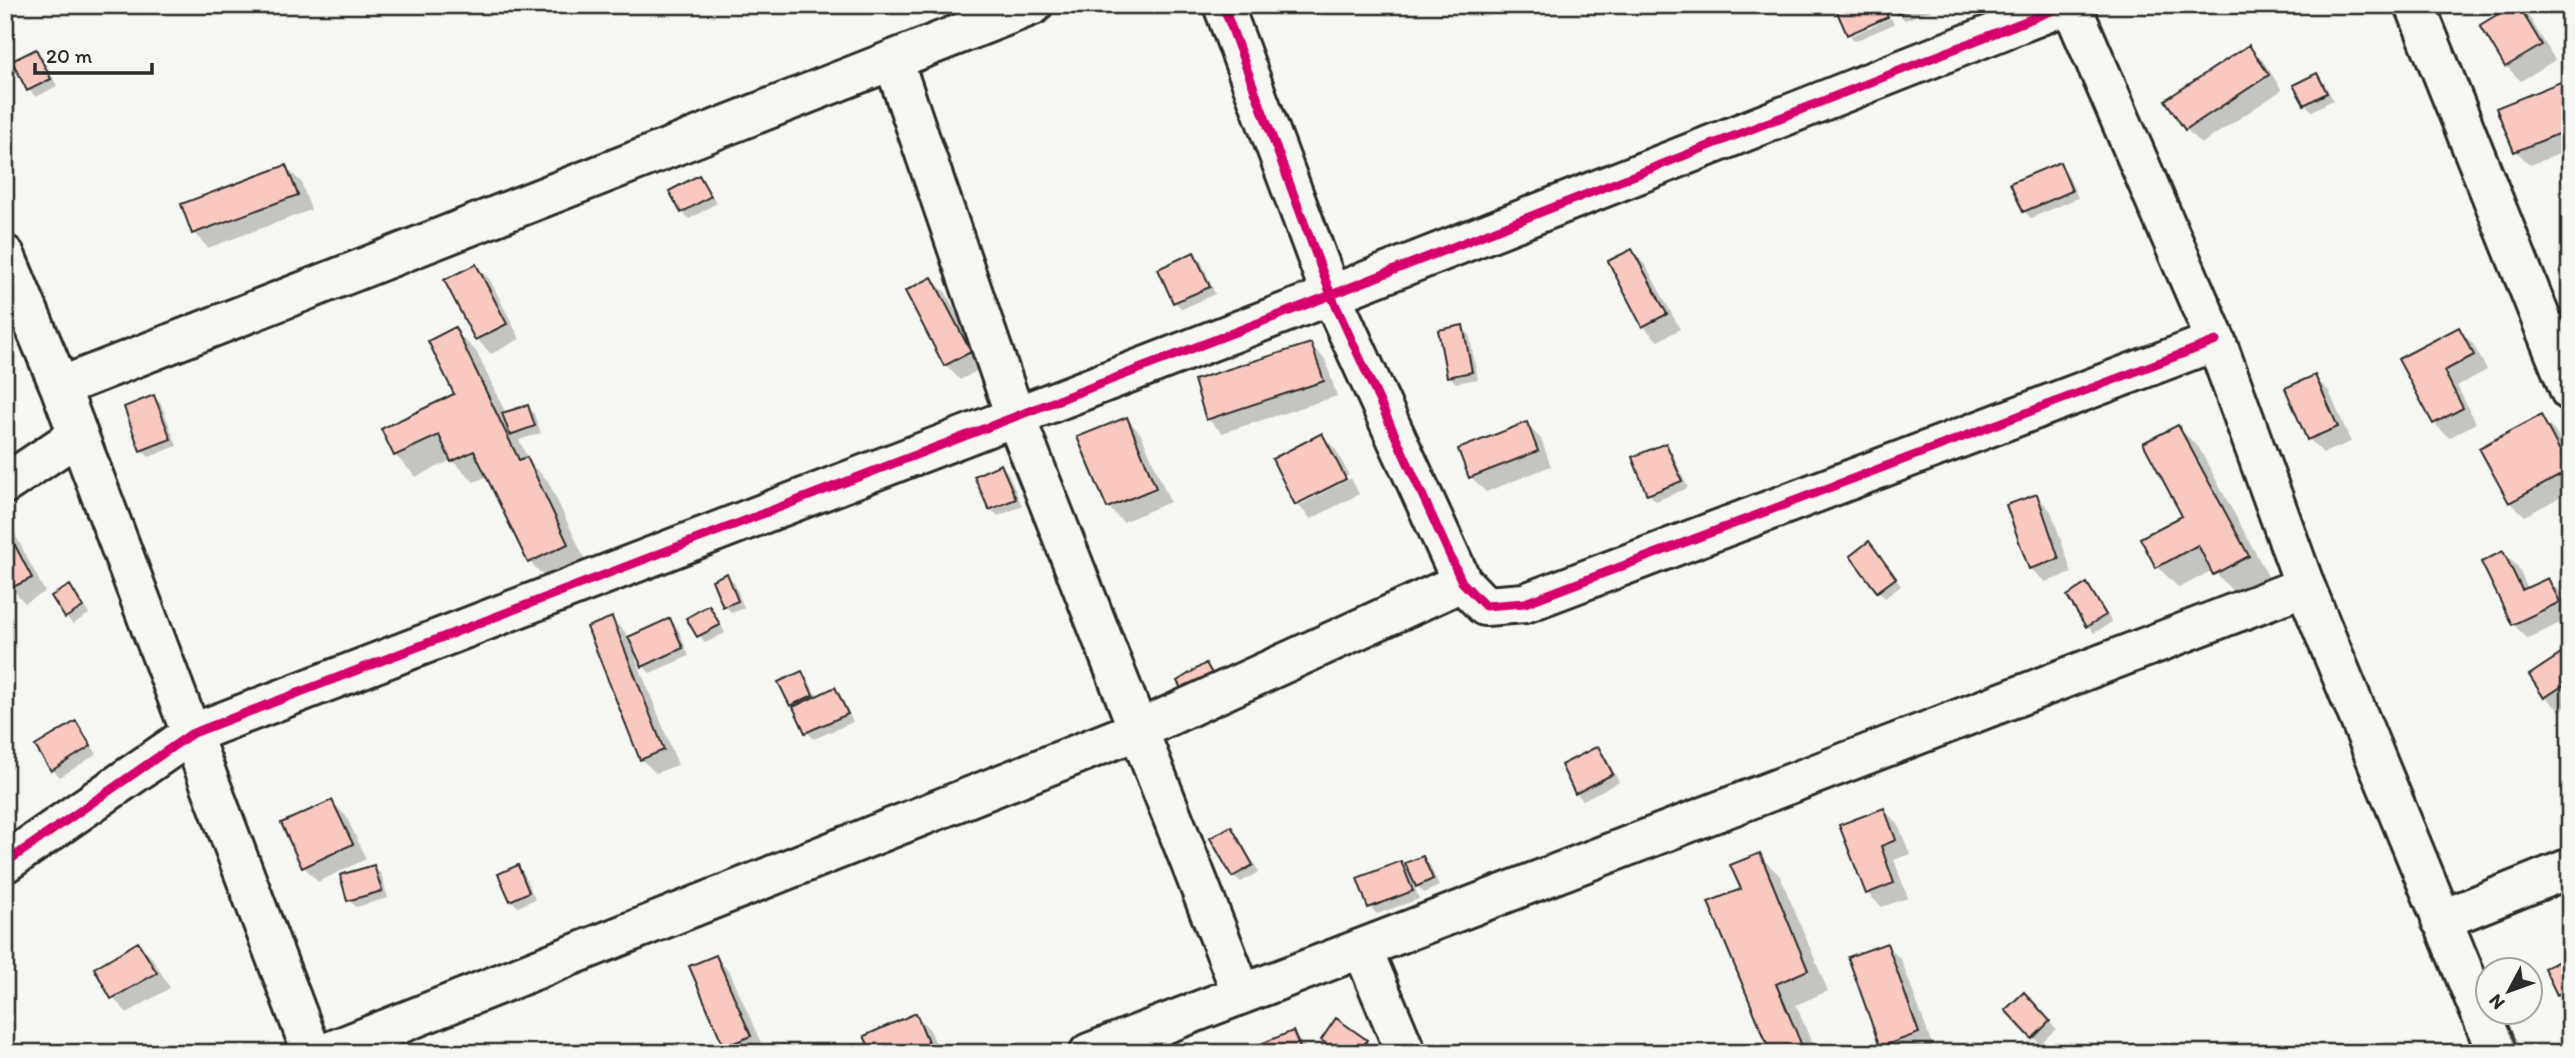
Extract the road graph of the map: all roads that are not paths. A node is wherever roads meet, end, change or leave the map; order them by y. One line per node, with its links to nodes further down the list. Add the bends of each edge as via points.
1 (1033, 5): 5 (street)
2 (1223, 5): 7 (street)
3 (2068, 5): 7 (street); 8 (street)
4 (2415, 5): 10 (street)
5 (893, 60): 9 (street); 11 (street)
6 (5, 255): 9 (street)
7 (1331, 295): 11 (street); 14 (street)
8 (2216, 341): 14 (street, via 1525,603 1485,606); 15 (street)
9 (60, 387): 12 (street)
10 (2570, 391)
11 (1015, 416): 16 (street); 17 (street)
12 (78, 435): 13 (street); 17 (street)
13 (5, 484)
14 (1462, 582): 16 (street)
15 (2305, 586): 20 (street); 21 (street)
16 (1138, 730): 22 (street); 24 (street)
17 (191, 734): 18 (street); 23 (street)
18 (5, 863)
19 (2570, 868): 20 (street)
20 (2441, 920): 27 (street)
21 (1363, 948): 22 (street); 26 (street)
22 (1242, 994): 25 (street)
23 (312, 1053)
24 (326, 1053)
25 (1089, 1053)
26 (1405, 1053)
27 (2497, 1053)

